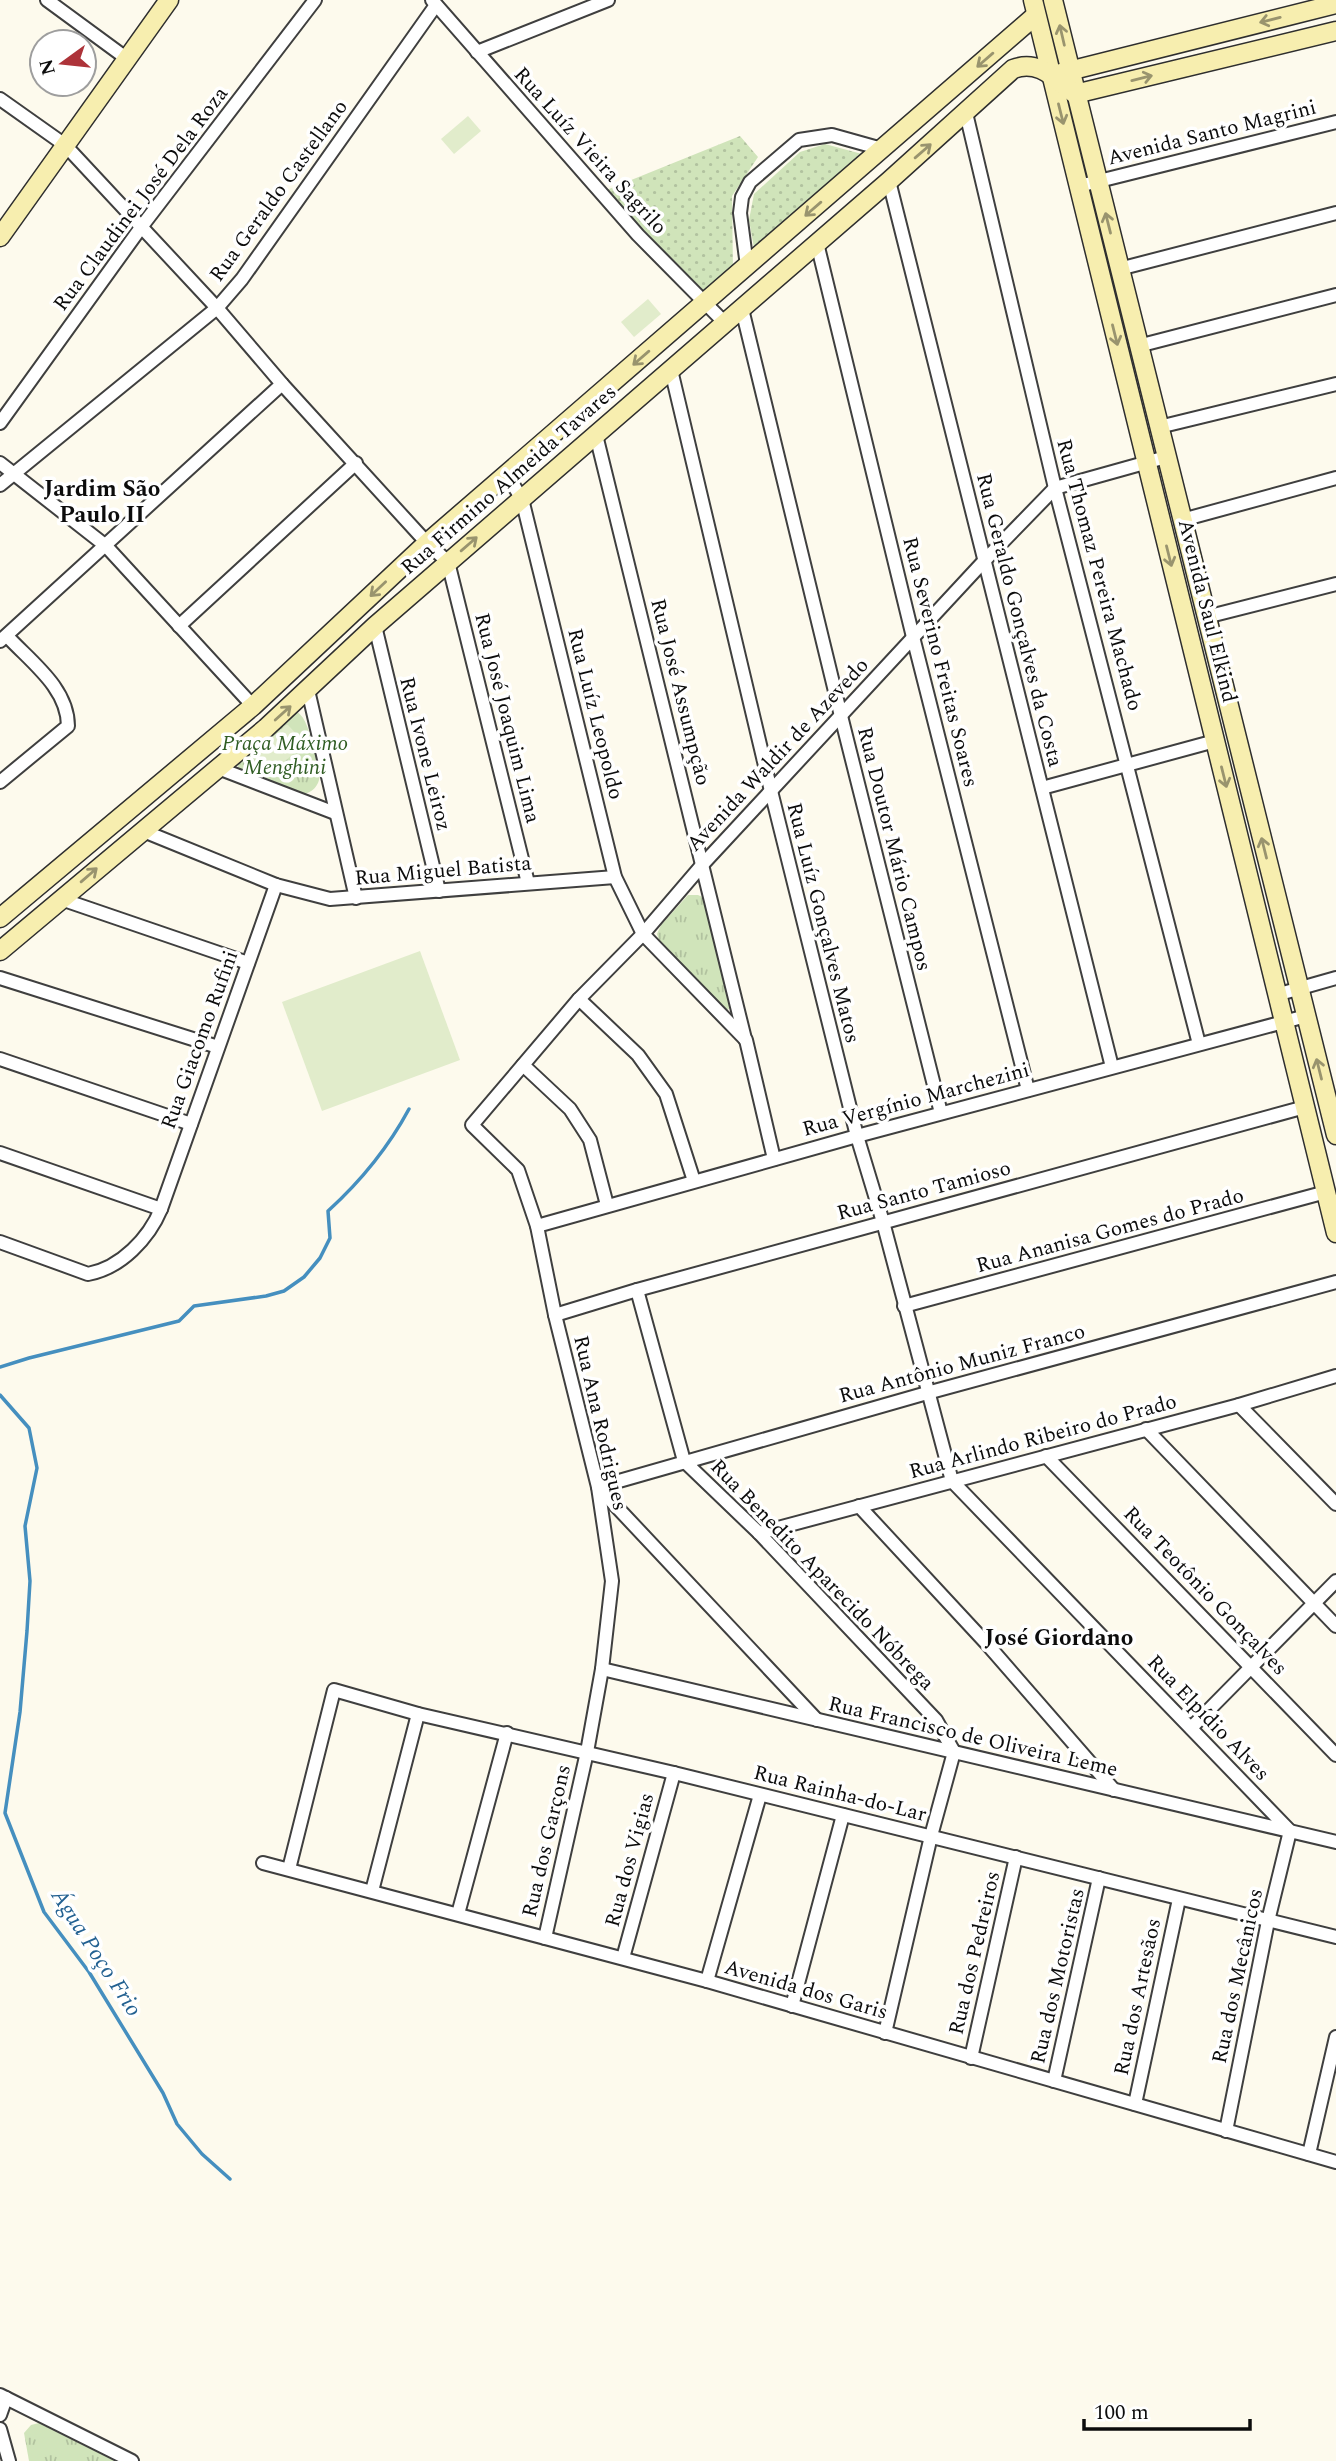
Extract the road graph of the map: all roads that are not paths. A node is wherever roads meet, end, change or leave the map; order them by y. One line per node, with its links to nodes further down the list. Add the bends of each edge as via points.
1 (47, 0): 11 (street)
2 (169, 0): 11 (street)
3 (315, 0): 24 (street, Rua Claudinei José Dela Roza)
4 (608, 0): 10 (street)
5 (1053, 0): 12 (street, Avenida Saul Elkind, one-way to 5)
6 (433, 2): 10 (street, Rua Luíz Vieira Sagrilo); 31 (street, Rua Geraldo Castellano, via 243,279)
7 (1331, 3): 9 (street); 12 (street, one-way to 12)
8 (1034, 7): 13 (street, Avenida Saul Elkind); 19 (street, Rua Firmino Almeida Tavares, one-way to 19)
9 (1336, 32): 14 (street, one-way to 9)
10 (477, 52): 30 (street, Rua Luíz Vieira Sagrilo, via 638,235)
11 (126, 58): 18 (street)
12 (1070, 70): 13 (street); 14 (street, Avenida Saul Elkind)
13 (1051, 76): 14 (street, Rua Firmino Almeida Tavares); 16 (street, Rua Firmino Almeida Tavares, via 1037,66 1013,69); 22 (street, Avenida Saul Elkind, one-way to 22)
14 (1075, 94): 21 (street, Avenida Saul Elkind)
15 (0, 99): 18 (street)
16 (966, 113): 20 (street, Rua Firmino Almeida Tavares, one-way to 16); 49 (street, Rua Thomaz Pereira Machado)
17 (1336, 122): 21 (street, Avenida Santo Magrini)
18 (65, 145): 24 (street); 25 (street)
19 (881, 149): 27 (street, Rua Firmino Almeida Tavares, one-way to 27); 27 (street, via 832,135 799,140 750,181 740,213)
20 (889, 181): 26 (street, Rua Firmino Almeida Tavares); 54 (street, Rua Geraldo Gonçalves da Costa)
21 (1097, 182): 22 (street, Avenida Santo Magrini); 28 (street, Avenida Saul Elkind, one-way to 21)
22 (1079, 186): 44 (street, Avenida Saul Elkind, one-way to 44)
23 (1336, 213): 28 (street)
24 (142, 226): 31 (street); 38 (street, Rua Claudinei José Dela Roza)
25 (2, 228)
26 (817, 243): 32 (street, Rua Firmino Almeida Tavares); 60 (street, Rua Severino Freitas Soares)
27 (747, 266): 30 (street, Rua Firmino Almeida Tavares)
28 (1119, 269): 34 (street, Avenida Saul Elkind)
29 (1336, 295): 34 (street)
30 (705, 302): 33 (street, Rua Luíz Vieira Sagrilo); 46 (street, Rua Firmino Almeida Tavares, one-way to 46)
31 (218, 308): 36 (street); 45 (street, Rua Geraldo Castellano)
32 (742, 309): 33 (street, Rua Firmino Almeida Tavares); 66 (street, Rua Doutor Mário Campos)
33 (725, 323): 35 (street, Rua Firmino Almeida Tavares)
34 (1138, 346): 39 (street, Avenida Saul Elkind)
35 (671, 370): 40 (street, Rua Firmino Almeida Tavares); 72 (street, Rua Luíz Gonçalves Matos)
36 (282, 384): 43 (street); 53 (street)
37 (1336, 384): 39 (street)
38 (0, 423)
39 (1159, 427): 41 (street, Avenida Saul Elkind)
40 (596, 435): 50 (street, Rua Firmino Almeida Tavares); 75 (street, Rua José Assumpção)
41 (1166, 457): 44 (street); 51 (street, Avenida Saul Elkind)
42 (0, 463): 45 (street)
43 (356, 463): 52 (street); 59 (street)
44 (1147, 464): 49 (street); 63 (street, Avenida Saul Elkind, one-way to 63)
45 (13, 473): 48 (street, Rua Geraldo Castellano); 53 (street)
46 (507, 475): 50 (street, Rua Luíz Leopoldo); 52 (street, Rua Firmino Almeida Tavares)
47 (1336, 478): 51 (street)
48 (0, 485)
49 (1055, 488): 54 (street, Avenida Waldir de Azevedo); 68 (street, Rua Thomaz Pereira Machado)
50 (522, 499): 55 (street, Rua Firmino Almeida Tavares, one-way to 50); 76 (street, Rua Luíz Leopoldo)
51 (1182, 520): 57 (street, Avenida Saul Elkind)
52 (427, 543): 55 (street); 65 (street, Rua Firmino Almeida Tavares, one-way to 65)
53 (106, 547): 59 (street); 61 (street)
54 (985, 559): 60 (street, Avenida Waldir de Azevedo); 71 (street, Rua Geraldo Gonçalves da Costa)
55 (448, 562): 58 (street, Rua Firmino Almeida Tavares); 77 (street, Rua José Joaquim Lima)
56 (1336, 584): 57 (street)
57 (1206, 617): 62 (street, Avenida Saul Elkind)
58 (374, 625): 64 (street, Rua Firmino Almeida Tavares); 79 (street, Rua Ivone Leiroz)
59 (180, 626): 65 (street)
60 (913, 637): 66 (street, Avenida Waldir de Azevedo); 99 (street, Rua Severino Freitas Soares)
61 (3, 639): 70 (street, via 57,689 68,711 68,726)
62 (1216, 653): 63 (street); 88 (street, Avenida Saul Elkind, one-way to 62)
63 (1194, 657): 67 (street, Avenida Saul Elkind)
64 (308, 690): 69 (street, Rua Firmino Almeida Tavares, one-way to 64); 73 (street)
65 (253, 706): 82 (street, Rua Firmino Almeida Tavares)
66 (841, 716): 72 (street, Avenida Waldir de Azevedo); 102 (street, Rua Doutor Mário Campos)
67 (1215, 741): 68 (street); 89 (street, Avenida Saul Elkind, one-way to 89)
68 (1128, 765): 71 (street); 94 (street, Rua Thomaz Pereira Machado)
69 (218, 768): 73 (street); 74 (street, Rua Firmino Almeida Tavares)
70 (0, 782)
71 (1042, 788): 98 (street, Rua Geraldo Gonçalves da Costa)
72 (771, 792): 75 (street, Avenida Waldir de Azevedo); 106 (street, Rua Luíz Gonçalves Matos)
73 (335, 813): 80 (street)
74 (141, 830): 78 (street, Rua Miguel Batista); 81 (street, Rua Firmino Almeida Tavares, one-way to 74)
75 (703, 864): 83 (street, Avenida Waldir de Azevedo); 93 (street, Rua José Assumpção)
76 (615, 877): 77 (street, Rua Miguel Batista); 83 (street, Rua Luíz Leopoldo)
77 (528, 883): 79 (street, Rua Miguel Batista)
78 (276, 885): 80 (street, Rua Miguel Batista, via 330,899); 85 (street, Rua Giacomo Rufini)
79 (439, 891): 80 (street, Rua Miguel Batista)
80 (356, 898)
81 (61, 899): 84 (street, Rua Firmino Almeida Tavares); 85 (street)
82 (0, 918)
83 (643, 934): 90 (street, Avenida Waldir de Azevedo); 93 (street, Rua Luíz Leopoldo)
84 (0, 951)
85 (248, 963): 95 (street, Rua Giacomo Rufini)
86 (0, 978): 95 (street)
87 (1336, 978): 88 (street)
88 (1299, 988): 89 (street); 91 (street, Avenida Saul Elkind)
89 (1276, 995): 92 (street, Avenida Saul Elkind)
90 (579, 999): 97 (street, Avenida Waldir de Azevedo); 109 (street, via 638,1055 666,1094)
91 (1306, 1016): 92 (street, Rua Vergínio Marchezini); 100 (street, Avenida Saul Elkind, one-way to 91)
92 (1284, 1022): 94 (street, Rua Vergínio Marchezini); 101 (street, Avenida Saul Elkind)
93 (746, 1041): 108 (street, Rua José Assumpção)
94 (1199, 1044): 98 (street, Rua Vergínio Marchezini)
95 (218, 1047): 103 (street, Rua Giacomo Rufini)
96 (0, 1059): 103 (street)
97 (523, 1065): 104 (street, Avenida Waldir de Azevedo); 111 (street, via 570,1110 590,1140)
98 (1112, 1068): 99 (street, Rua Vergínio Marchezini)
99 (1028, 1090): 102 (street, Rua Vergínio Marchezini)
100 (1331, 1097): 105 (street, Avenida Saul Elkind)
101 (1305, 1107): 110 (street, Avenida Saul Elkind); 113 (street, Rua Santo Tamioso)
102 (941, 1113): 106 (street, Rua Vergínio Marchezini)
103 (191, 1124): 112 (street, Rua Giacomo Rufini)
104 (472, 1125): 114 (street, Rua Ana Rodrigues, via 518,1170)
105 (1336, 1135)
106 (857, 1136): 108 (street, Rua Vergínio Marchezini); 113 (street, Rua Luíz Gonçalves Matos)
107 (0, 1153): 112 (street)
108 (774, 1159): 109 (street, Rua Vergínio Marchezini)
109 (694, 1181): 111 (street, Rua Vergínio Marchezini)
110 (1326, 1192): 115 (street, Avenida Saul Elkind); 119 (street, Rua Ananisa Gomes do Prado)
111 (607, 1205): 114 (street, Rua Vergínio Marchezini)
112 (161, 1209): 116 (street, Rua Giacomo Rufini, via 140,1243 98,1272 88,1274)
113 (883, 1222): 118 (street, Rua Santo Tamioso); 119 (street, Rua Luíz Gonçalves Matos)
114 (537, 1226): 120 (street, Rua Ana Rodrigues)
115 (1336, 1233)
116 (0, 1242)
117 (1336, 1282): 122 (street, Rua Antônio Muniz Franco)
118 (638, 1290): 120 (street, Rua Santo Tamioso); 126 (street)
119 (904, 1306): 122 (street, Rua Luíz Gonçalves Matos)
120 (555, 1315): 128 (street, Rua Ana Rodrigues)
121 (1336, 1376): 123 (street, Rua Arlindo Ribeiro do Prado)
122 (927, 1393): 126 (street, Rua Antônio Muniz Franco); 127 (street, Rua Luíz Gonçalves Matos)
123 (1239, 1405): 124 (street, Rua Arlindo Ribeiro do Prado); 129 (street)
124 (1146, 1429): 125 (street, Rua Arlindo Ribeiro do Prado); 133 (street)
125 (1046, 1456): 127 (street, Rua Arlindo Ribeiro do Prado); 135 (street, Rua Teotônio Gonçalves)
126 (684, 1461): 128 (street, Rua Antônio Muniz Franco); 131 (street, Rua Benedito Aparecido Nóbrega)
127 (952, 1481): 130 (street, Rua Arlindo Ribeiro do Prado); 139 (street, Rua Elpídio Alves)
128 (598, 1487): 136 (street, Rua Ana Rodrigues, via 612,1581); 138 (street)
129 (1336, 1504)
130 (859, 1506): 131 (street, Rua Arlindo Ribeiro do Prado); 145 (street)
131 (759, 1532): 142 (street, Rua Benedito Aparecido Nóbrega, via 936,1720)
132 (1336, 1581): 133 (street)
133 (1314, 1603): 134 (street); 135 (street)
134 (1336, 1626)
135 (1251, 1665): 139 (street); 143 (street, Rua Teotônio Gonçalves)
136 (602, 1670): 138 (street, Rua Francisco de Oliveira Leme); 141 (street, Rua Ana Rodrigues)
137 (418, 1714): 140 (street, Rua Rainha-do-Lar); 153 (street, Rua Rainha-do-Lar, via 334,1689); 155 (street)
138 (817, 1720): 142 (street, Rua Francisco de Oliveira Leme)
139 (1191, 1728): 148 (street, Rua Elpídio Alves)
140 (507, 1733): 141 (street, Rua Rainha-do-Lar); 157 (street)
141 (587, 1752): 144 (street, Rua Rainha-do-Lar); 160 (street, Rua dos Garçons)
142 (954, 1752): 145 (street, Rua Francisco de Oliveira Leme); 149 (street)
143 (1336, 1755)
144 (674, 1773): 146 (street, Rua Rainha-do-Lar); 161 (street, Rua dos Vigias)
145 (1114, 1790): 148 (street, Rua Francisco de Oliveira Leme)
146 (760, 1795): 147 (street, Rua Rainha-do-Lar); 162 (street)
147 (843, 1815): 149 (street, Rua Rainha-do-Lar); 163 (street)
148 (1290, 1831): 150 (street, Rua Francisco de Oliveira Leme); 158 (street, Rua dos Mecânicos)
149 (931, 1836): 151 (street, Rua Rainha-do-Lar); 164 (street)
150 (1336, 1842)
151 (1016, 1857): 154 (street, Rua Rainha-do-Lar); 166 (street, Rua dos Pedreiros)
152 (263, 1863): 153 (street, Avenida dos Garis)
153 (289, 1869): 155 (street, Avenida dos Garis)
154 (1099, 1878): 156 (street, Rua Rainha-do-Lar); 167 (street, Rua dos Motoristas)
155 (372, 1891): 157 (street, Avenida dos Garis)
156 (1179, 1899): 158 (street, Rua Rainha-do-Lar); 168 (street, Rua dos Artesãos)
157 (458, 1914): 160 (street, Avenida dos Garis)
158 (1268, 1921): 159 (street, Rua Rainha-do-Lar); 169 (street, Rua dos Mecânicos)
159 (1336, 1937)
160 (545, 1938): 161 (street, Avenida dos Garis)
161 (623, 1958): 162 (street, Avenida dos Garis)
162 (707, 1981): 163 (street, Avenida dos Garis)
163 (792, 2006): 164 (street, Avenida dos Garis)
164 (885, 2033): 166 (street, Avenida dos Garis)
165 (1336, 2037): 170 (street)
166 (971, 2057): 167 (street, Avenida dos Garis)
167 (1054, 2081): 168 (street, Avenida dos Garis)
168 (1135, 2104): 169 (street, Avenida dos Garis)
169 (1226, 2131): 170 (street, Avenida dos Garis)
170 (1308, 2154): 171 (street, Avenida dos Garis)
171 (1336, 2162)
172 (3, 2397): 173 (street); 176 (street)
173 (0, 2415)
174 (0, 2429): 175 (street)
175 (9, 2461)
176 (132, 2461)

